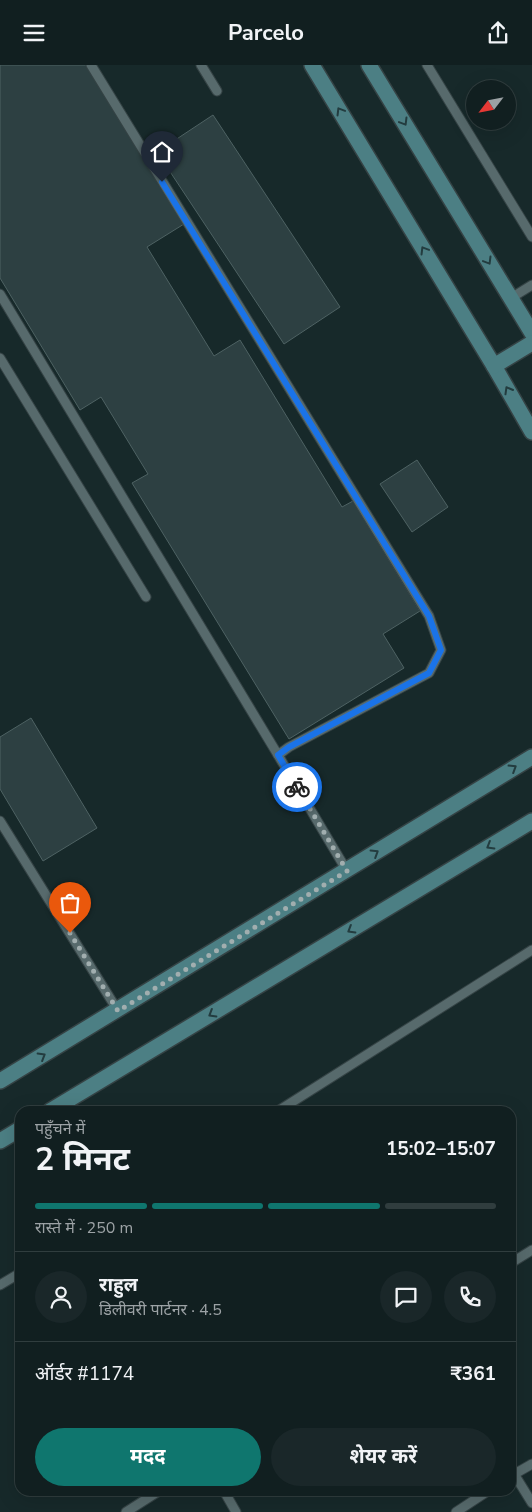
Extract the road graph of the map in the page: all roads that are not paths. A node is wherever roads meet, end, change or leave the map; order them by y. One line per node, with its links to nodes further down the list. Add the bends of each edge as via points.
1 (90, 65): 17 (lane, via 429,616 441,650 429,673)
2 (201, 65): 6 (lane)
3 (312, 65): 14 (street, one-way to 3)
4 (369, 65): 10 (street, one-way to 10)
5 (427, 65): 7 (lane)
6 (217, 91)
7 (532, 237)
8 (532, 285): 10 (lane)
9 (0, 294): 17 (lane)
10 (511, 298): 11 (street)
11 (532, 333)
12 (532, 343): 14 (street)
13 (0, 358): 16 (lane)
14 (494, 366): 15 (street, one-way to 14)
15 (532, 432)
16 (146, 597)
17 (278, 755): 21 (lane)
18 (532, 757): 21 (street, one-way to 18)
19 (0, 821): 23 (lane)
20 (532, 821): 25 (street, one-way to 25)
21 (347, 871): 23 (street)
22 (532, 950): 26 (lane)
23 (118, 1011): 24 (street, one-way to 23)
24 (0, 1081)
25 (58, 1106)
26 (286, 1106)
27 (15, 1132): 28 (street)
28 (0, 1141)
29 (532, 1250): 30 (lane)
30 (516, 1260)
31 (15, 1276): 32 (lane)
32 (0, 1285)
33 (532, 1464): 34 (lane)
34 (516, 1471)
35 (516, 1479): 39 (lane)
36 (151, 1496): 40 (lane)
37 (227, 1496): 41 (lane)
38 (480, 1496): 42 (lane)
39 (532, 1503)
40 (126, 1512)
41 (236, 1512)
42 (456, 1512)

